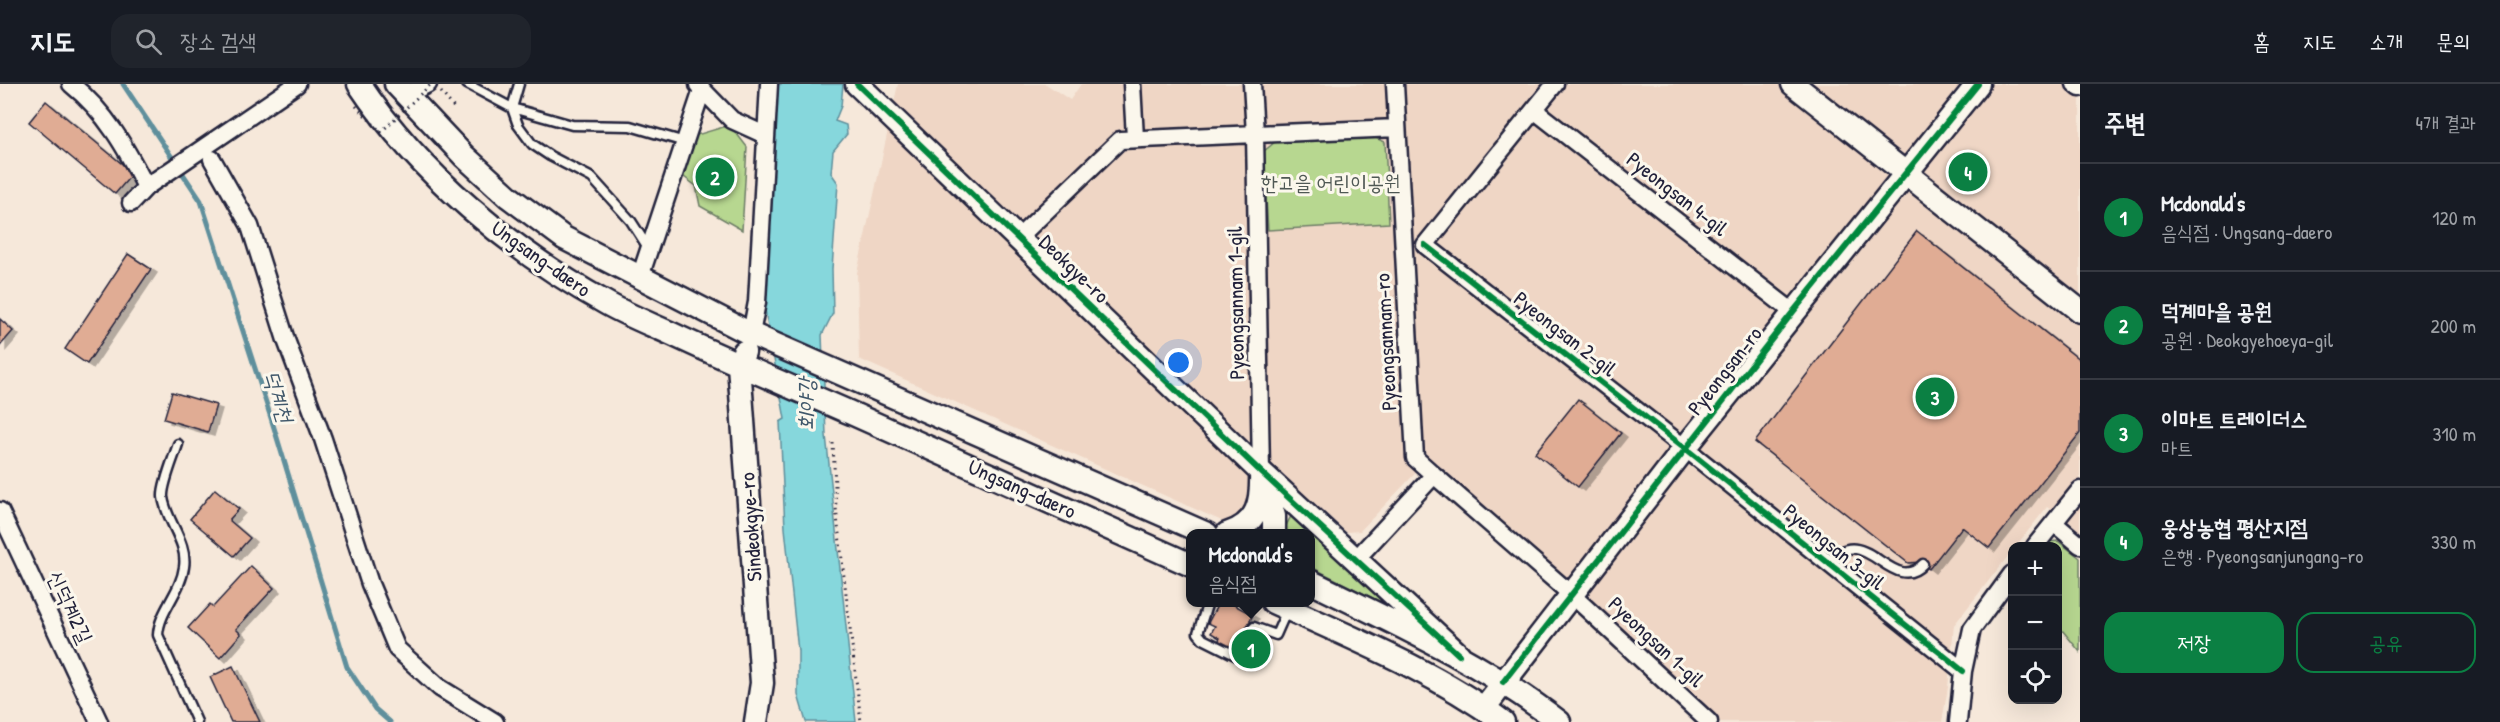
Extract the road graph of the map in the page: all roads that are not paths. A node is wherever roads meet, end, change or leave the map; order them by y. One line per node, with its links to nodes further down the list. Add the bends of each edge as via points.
1 (71, 84): 28 (street, via 105,118)
2 (297, 84): 28 (street)
3 (431, 84): 16 (street)
4 (467, 84): 19 (lane)
5 (519, 84): 19 (lane)
6 (769, 84): 23 (street)
7 (1132, 84): 24 (street)
8 (1252, 84): 22 (street, Pyeongsannam 1-gil)
9 (1395, 84): 21 (street, Pyeongsannam-ro)
10 (1555, 84): 20 (street)
11 (1794, 84): 27 (street)
12 (1978, 84): 27 (street, Pyeongsan-ro)
13 (2075, 84): 15 (street)
14 (700, 87): 23 (street, via 732,120); 25 (street)
15 (2080, 88)
16 (400, 89): 34 (street, via 509,197 564,238)
17 (868, 89): 30 (street, Deokgye-ro)
18 (357, 95): 38 (street, Ungsang-daero, via 376,110 429,170 514,245 608,304)
19 (512, 108): 25 (lane, via 572,125 630,126); 33 (lane, via 518,125 532,144 592,178 632,221)
20 (1534, 110): 31 (street); 36 (street, Pyeongsan 4-gil)
21 (1397, 128): 22 (street); 32 (street, Pyeongsannam-ro)
22 (1255, 134): 24 (street); 41 (street, Pyeongsannam 1-gil)
23 (765, 135): 37 (street)
24 (1135, 138): 30 (street, via 1120,140)
25 (685, 142): 33 (street)
26 (212, 159): 67 (street, via 250,226 370,584 397,649 440,688)
27 (1906, 174): 35 (street); 36 (street, Pyeongsan-ro)
28 (147, 188): 29 (street)
29 (131, 203)
30 (1018, 238): 41 (street, Deokgye-ro)
31 (1425, 245): 32 (street); 40 (street, Pyeongsan 2-gil)
32 (1403, 246): 42 (street, Pyeongsannam-ro, via 1415,458)
33 (650, 249): 34 (street)
34 (640, 277): 37 (street)
35 (2080, 310)
36 (1792, 312): 40 (street, Pyeongsan-ro)
37 (757, 337): 38 (street, Sindeokgye-ro); 46 (street)
38 (739, 365): 52 (street, Ungsang-daero); 68 (street, Sindeokgye-ro, via 762,683)
39 (178, 444): 66 (lane, via 163,495 182,543 185,564 158,636)
40 (1685, 448): 53 (street, Pyeongsan 3-gil); 57 (street, Pyeongsan-ro)
41 (1261, 472): 47 (street, via 1258,509); 48 (street, Deokgye-ro); 51 (street)
42 (1434, 475): 51 (street); 57 (street, Pyeongsannam-ro)
43 (2080, 490): 45 (street)
44 (0, 511): 65 (street, 신덕계2길)
45 (2054, 523): 49 (street); 50 (street)
46 (1196, 529)
47 (1240, 529)
48 (1274, 529)
49 (2038, 542)
50 (2080, 544)
51 (1357, 558): 61 (street)
52 (1186, 563)
53 (1828, 564): 54 (lane, via 1841,551 1859,549 1902,573); 62 (street, Pyeongsan 3-gil)
54 (1923, 564)
55 (2008, 581): 62 (street, via 1972,629)
56 (1315, 584): 61 (street)
57 (1572, 595): 63 (street, Pyeongsan-ro); 71 (street, Pyeongsan 1-gil)
58 (1208, 607): 59 (lane, via 1198,633 1237,656 1254,627 1276,635)
59 (1284, 607)
60 (1289, 607): 64 (street, via 1419,670)
61 (1459, 655): 63 (street)
62 (1963, 671): 72 (street)
63 (1503, 682): 64 (street, Pyeongsan-ro); 70 (street)
64 (1484, 708): 69 (street)
65 (99, 722)
66 (197, 722)
67 (495, 722)
68 (756, 722)
69 (1503, 722)
70 (1559, 722)
71 (1709, 722)
72 (1958, 722)

